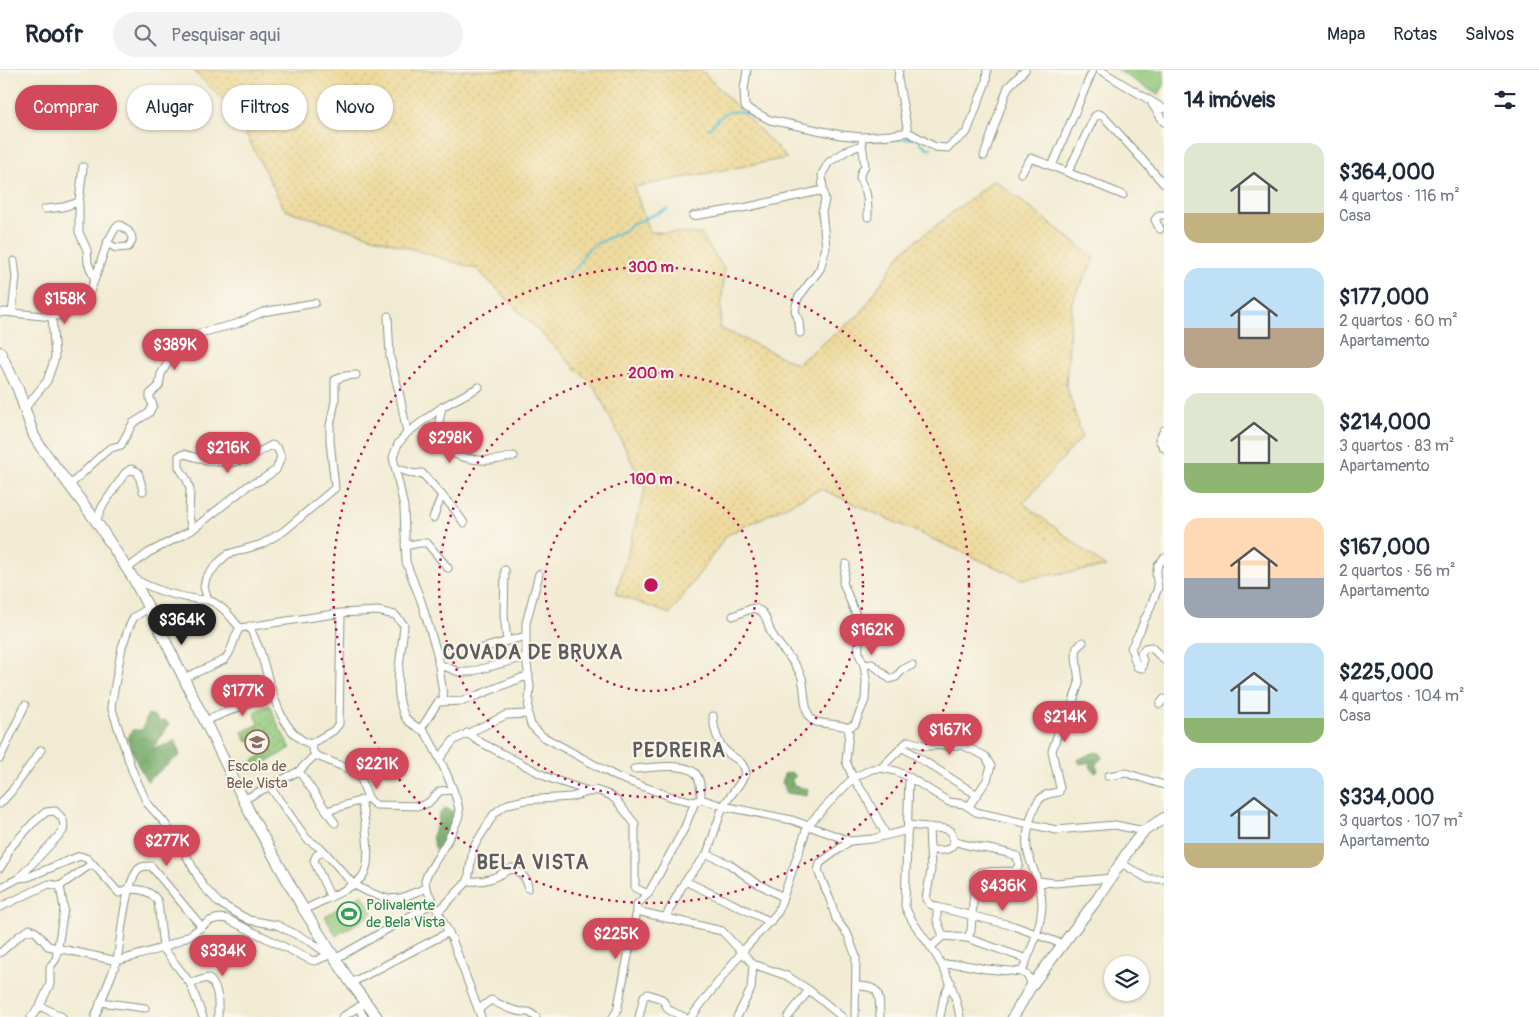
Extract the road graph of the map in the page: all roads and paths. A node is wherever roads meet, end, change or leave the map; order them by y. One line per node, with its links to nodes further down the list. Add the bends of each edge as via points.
1 (748, 70): 11 (street, via 745,107 770,120)
2 (899, 70): 10 (street)
3 (986, 70): 10 (street, via 986,82 967,132 947,148 935,147)
4 (1025, 70): 12 (street, via 1008,87)
5 (1093, 70): 13 (street)
6 (1100, 70): 7 (street)
7 (1151, 102): 8 (street); 9 (street)
8 (1164, 109)
9 (1164, 122)
10 (908, 132): 11 (street)
11 (862, 141): 18 (street, via 829,162 822,174); 24 (street, via 865,166 860,172 860,184 866,193)
12 (984, 156)
13 (1052, 166): 15 (street); 16 (street, via 1031,158)
14 (83, 167): 20 (street)
15 (1068, 172): 17 (street, via 1095,116 1099,114); 19 (street)
16 (1021, 173)
17 (1164, 184)
18 (823, 190): 23 (street); 34 (street, via 826,247 820,269 798,298 795,310)
19 (1122, 195)
20 (79, 202): 21 (street); 28 (street, via 79,232)
21 (45, 209)
22 (1164, 215): 25 (street, via 1155,220)
23 (693, 216)
24 (868, 217)
25 (1160, 229)
26 (107, 243): 28 (street)
27 (14, 261): 31 (street, via 16,277)
28 (94, 278): 33 (street, via 82,305)
29 (315, 303): 45 (street, via 263,312 236,324 170,343 167,350 170,359 161,374 159,386 150,394 152,410 133,423 121,445 104,452)
30 (0, 313): 31 (street)
31 (12, 313): 33 (street)
32 (388, 316): 41 (street, via 390,357)
33 (52, 318): 39 (street, via 55,358 48,381)
34 (800, 334)
35 (0, 352): 39 (main road)
36 (356, 375): 59 (street, via 335,380 330,441 335,488 284,531 262,544 228,554 206,578 204,586)
37 (479, 387): 38 (street)
38 (442, 407): 41 (street); 43 (street, via 438,435 444,448 472,459)
39 (25, 408): 45 (main road, via 34,436)
40 (1164, 430): 42 (street, via 1159,440)
41 (407, 433): 44 (street, via 393,457)
42 (1164, 448)
43 (514, 456)
44 (396, 468): 47 (street, via 422,473); 52 (street, via 404,507)
45 (70, 485): 49 (main road)
46 (143, 491): 49 (street, via 138,472 130,469 120,477)
47 (442, 494): 48 (street); 50 (street)
48 (433, 518)
49 (96, 521): 57 (main road)
50 (464, 523)
51 (192, 530): 51 (street, via 190,488 178,467 179,456 184,454 231,463 272,445 278,450 281,457 276,470 249,485); 57 (street, via 148,553)
52 (405, 546): 55 (street, via 427,543); 71 (street, via 406,562 421,601)
53 (1164, 558): 70 (street, via 1158,565 1158,588 1142,630 1131,648 1137,666 1142,668 1140,654 1144,648 1151,647)
54 (846, 564): 72 (street, via 843,583 858,620 859,654)
55 (448, 568)
56 (505, 570): 66 (street)
57 (130, 574): 59 (street, via 160,591); 60 (main road)
58 (539, 574): 65 (street, via 526,623)
59 (208, 600): 64 (street, via 222,608)
60 (149, 608): 75 (main road); 163 (street, via 134,617 129,626 111,706 132,770 147,803 164,822 203,886 219,903 249,920 277,925)
61 (341, 614): 63 (street); 83 (street, via 378,611 396,615 404,625 398,682 401,709 404,718); 85 (street, via 339,724)
62 (733, 616): 82 (street, via 753,608 762,611 771,634 802,678 812,721 842,724)
63 (249, 626): 64 (street); 76 (street)
64 (240, 628): 75 (street, via 235,634 232,650 224,660)
65 (526, 636): 66 (street); 69 (street)
66 (507, 641): 68 (street)
67 (1083, 642): 111 (street, via 1077,647 1078,683 1069,714 1052,751 1059,792 1044,795 1034,806)
68 (479, 648)
69 (526, 658): 71 (street, via 470,672 459,672); 74 (street)
70 (1164, 660)
71 (438, 664): 77 (street)
72 (864, 665): 73 (street, via 872,664 890,679); 82 (street, via 865,700 855,724)
73 (912, 665)
74 (529, 675): 77 (street, via 463,701); 79 (street)
75 (184, 678): 81 (main road)
76 (273, 693): 81 (street); 85 (street, via 288,726)
77 (444, 701): 83 (street, via 438,702)
78 (24, 705): 89 (street)
79 (528, 714): 84 (street, via 506,715); 104 (street, via 531,725 542,736 591,764 617,777 672,796)
80 (714, 716): 106 (street, via 714,729 720,743 727,752 741,760 746,773)
81 (205, 721): 103 (main road)
82 (848, 728): 96 (street, via 846,761)
83 (421, 729): 90 (street)
84 (467, 733): 90 (street, via 454,740); 100 (street, via 550,778)
85 (310, 744): 88 (street)
86 (902, 747): 91 (street); 101 (street); 101 (street, via 908,741 927,746 956,744 985,756 991,766)
87 (41, 750): 105 (street)
88 (315, 755): 93 (street); 102 (street, via 358,773)
89 (0, 758)
90 (440, 758): 99 (street)
91 (881, 768): 95 (street); 96 (street)
92 (634, 769): 104 (street, via 688,768 697,774 701,788)
93 (299, 771): 98 (street); 108 (street)
94 (1108, 776): 97 (street, via 1126,773)
95 (909, 777): 107 (street, via 950,802); 113 (street)
96 (853, 778): 112 (street); 116 (street)
97 (1164, 785)
98 (270, 787): 103 (street); 119 (street, via 307,839)
99 (452, 790): 102 (street, via 440,791 420,806 376,805); 136 (street, via 459,810 457,822 426,875)
100 (592, 792): 130 (street, via 525,800 500,808 472,848); 138 (street, via 610,795 635,824)
101 (977, 795): 107 (street)
102 (365, 799): 108 (street); 133 (street, via 367,866 362,877)
103 (243, 800): 147 (main road)
104 (698, 801): 106 (street); 140 (street)
105 (0, 804)
106 (723, 806): 112 (street); 121 (street)
107 (969, 806): 111 (street, via 976,812)
108 (327, 810): 110 (street)
109 (1164, 818): 115 (main road)
110 (335, 822)
111 (1030, 824): 115 (street, via 1056,830 1115,825); 123 (street, via 1027,852)
112 (808, 825): 117 (street); 142 (street)
113 (908, 828): 114 (street); 116 (street); 158 (street, via 906,906 911,920)
114 (929, 828): 118 (street, via 950,831); 120 (street)
115 (1144, 831): 122 (main road)
116 (886, 835): 117 (street)
117 (850, 841): 173 (street, via 820,863 818,871 836,919 848,935 856,958)
118 (954, 841): 120 (street, via 950,848); 125 (street, via 1017,856)
119 (322, 850): 133 (street); 141 (street, via 314,861)
120 (930, 850): 145 (street, via 931,870 926,899)
121 (706, 854): 131 (street); 142 (street)
122 (1121, 862): 128 (main road); 129 (street, via 1148,879)
123 (1032, 864): 125 (street); 132 (street)
124 (92, 865): 127 (street, via 80,856); 134 (street); 139 (street, via 119,892)
125 (1019, 865): 149 (street, via 1015,871 980,872 975,876)
126 (0, 868): 127 (street, via 9,849 33,823 46,812 55,811 65,823 62,831)
127 (19, 878): 135 (street)
128 (1112, 878): 132 (street, via 1055,884); 157 (main road)
129 (1164, 879)
130 (468, 881): 137 (street, via 491,879 512,868 523,874); 148 (street)
131 (685, 881): 150 (street); 151 (street)
132 (1038, 881): 154 (street, via 1042,905)
133 (353, 884): 136 (street, via 388,899 401,898); 141 (street)
134 (60, 886): 144 (street, via 49,884); 160 (street, via 64,909)
135 (0, 888)
136 (426, 888): 143 (street)
137 (528, 888)
138 (635, 888): 140 (street); 146 (street)
139 (129, 889): 152 (street, via 137,871 143,866 151,866); 159 (street, via 155,896); 165 (street)
140 (648, 894): 146 (street)
141 (330, 896): 147 (street)
142 (783, 897): 151 (street)
143 (433, 903): 148 (street); 163 (street)
144 (0, 907)
145 (937, 907): 149 (street); 155 (street)
146 (637, 908): 150 (street); 190 (street, via 618,1011)
147 (304, 910): 163 (main road)
148 (438, 912): 153 (street)
149 (972, 916): 154 (street); 156 (street)
150 (664, 918): 162 (street, via 722,931)
151 (771, 922): 162 (street)
152 (202, 926): 159 (street); 163 (street, via 221,917 311,960)
153 (449, 932): 171 (street); 179 (street)
154 (1036, 934): 157 (street); 164 (street)
155 (942, 936): 156 (street); 158 (street)
156 (967, 938): 164 (street)
157 (1062, 944): 172 (main road)
158 (931, 947): 167 (street)
159 (163, 948): 165 (street); 170 (street)
160 (57, 949): 161 (street, via 48,946 37,932 30,930); 165 (street); 177 (street, via 56,959 50,967 50,984)
161 (0, 953)
162 (741, 953): 166 (street); 193 (street)
163 (333, 956): 171 (main road)
164 (1027, 959): 168 (street)
165 (117, 961): 175 (street)
166 (753, 964): 174 (street, via 787,976); 194 (street, via 751,989)
167 (942, 965): 168 (street, via 960,964); 169 (street)
168 (1022, 972): 172 (street)
169 (951, 982): 199 (street); 200 (street)
170 (190, 983): 183 (street); 184 (street, via 208,978 214,983)
171 (351, 984): 176 (main road)
172 (1032, 985): 201 (main road)
173 (856, 986): 197 (street); 198 (street, via 870,986 876,991)
174 (809, 990): 195 (street); 196 (street)
175 (100, 1002): 178 (street); 182 (street)
176 (362, 1005): 185 (street); 186 (street); 187 (main road)
177 (40, 1006): 180 (street); 181 (street)
178 (144, 1008)
179 (479, 1008): 188 (street); 189 (street, via 491,1000)
180 (31, 1017)
181 (61, 1017)
182 (94, 1017)
183 (204, 1017)
184 (218, 1017)
185 (342, 1017)
186 (364, 1017)
187 (377, 1017)
188 (482, 1017)
189 (536, 1017)
190 (612, 1017)
191 (639, 1017): 192 (street, via 642,999 648,994 662,999 669,1010)
192 (684, 1017)
193 (691, 1017)
194 (737, 1017)
195 (788, 1017)
196 (842, 1017)
197 (855, 1017)
198 (880, 1017)
199 (940, 1017)
200 (960, 1017)
201 (1014, 1017)

